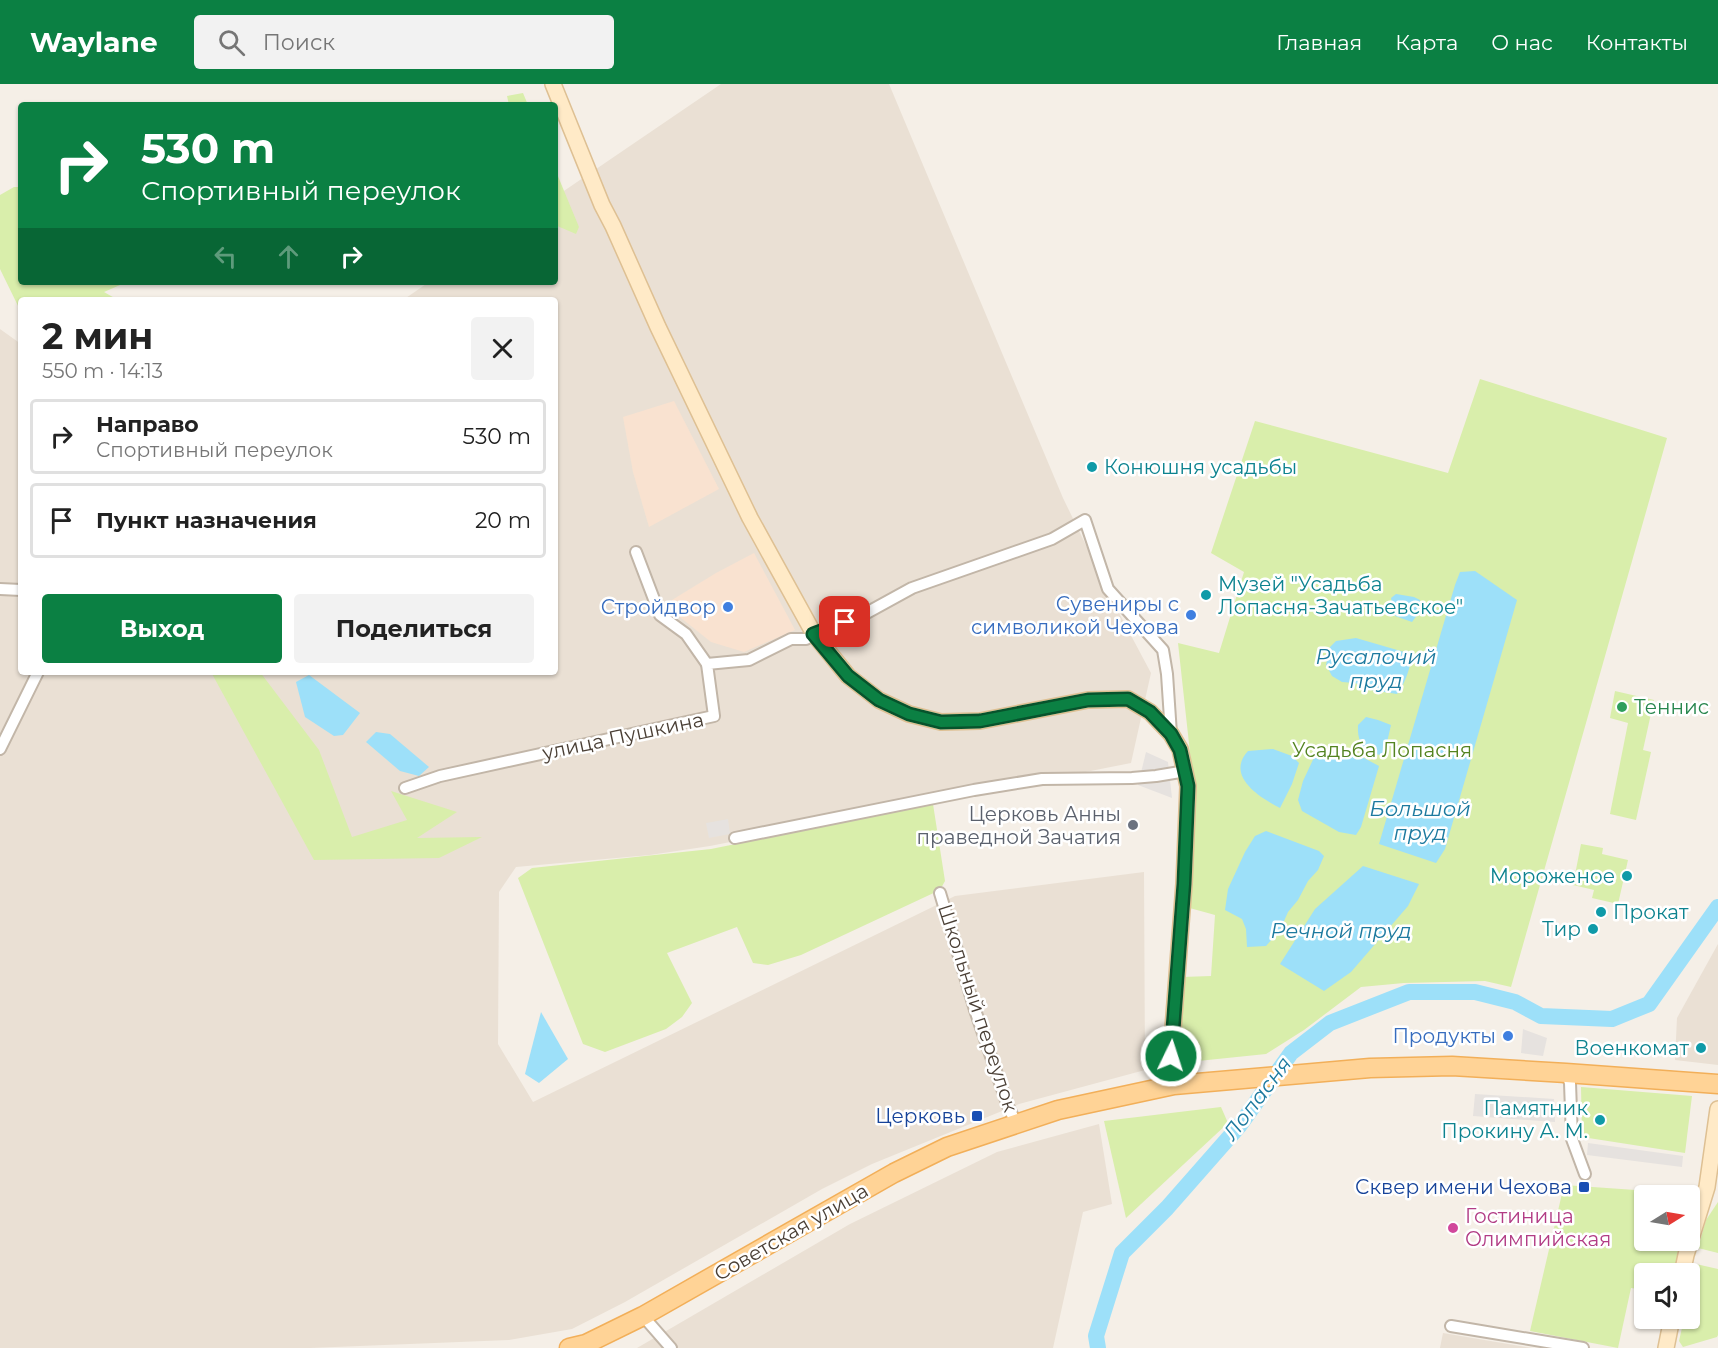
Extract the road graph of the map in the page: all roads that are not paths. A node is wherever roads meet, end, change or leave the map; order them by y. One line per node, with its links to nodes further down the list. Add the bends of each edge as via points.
1 (553, 84): 5 (main road, via 602,205 662,336 750,518)
2 (636, 552): 6 (street, via 660,615 686,634)
3 (0, 589): 4 (street)
4 (18, 591)
5 (813, 634): 6 (street, via 806,639 791,639 749,660); 8 (main road, via 848,676 879,700 909,714 941,722 980,721 1088,700 1128,699 1150,712); 8 (street, via 861,616 912,588 1052,539 1085,520 1108,589 1163,650)
6 (707, 664): 11 (street, улица Пушкина, via 714,716 440,776)
7 (37, 675): 9 (street)
8 (1171, 734): 10 (main road)
9 (0, 749)
10 (1186, 771): 12 (street, via 1132,778 1042,779); 16 (main road, via 1184,884 1171,1056)
11 (405, 788)
12 (735, 838)
13 (940, 893): 18 (street, Школьный переулок, via 975,1010)
14 (1566, 1073): 15 (main road, Советская улица); 16 (main road, Советская улица, via 1452,1066 1370,1068); 19 (street, via 1570,1083 1572,1139)
15 (1718, 1084)
16 (1174, 1085): 18 (main road, Советская улица)
17 (1718, 1109): 20 (main road)
18 (1016, 1123): 22 (main road, Советская улица, via 947,1147 894,1173)
19 (1585, 1174)
20 (1712, 1186): 21 (main road)
21 (1684, 1263)
22 (643, 1316): 25 (main road, Советская улица, via 586,1344); 26 (street)
23 (1451, 1326): 27 (street)
24 (1670, 1329): 28 (main road)
25 (569, 1348)
26 (671, 1348)
27 (1583, 1348)
28 (1666, 1348)

